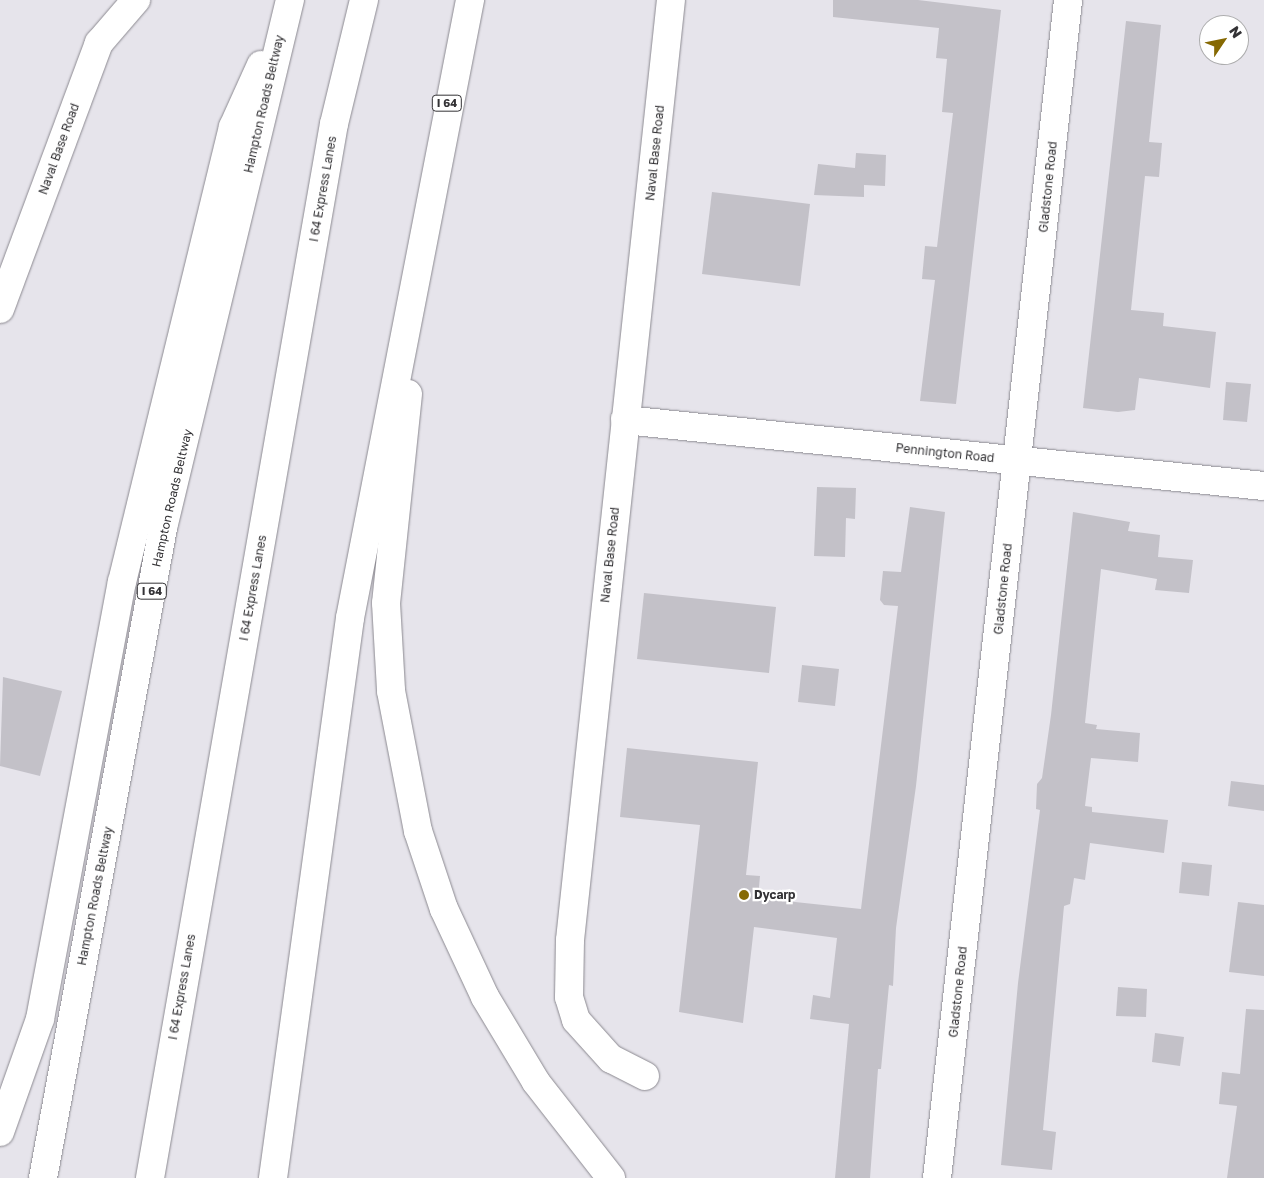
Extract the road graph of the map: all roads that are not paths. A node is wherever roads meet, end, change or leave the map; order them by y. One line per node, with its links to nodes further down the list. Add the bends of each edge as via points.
1 (136, 0): 8 (main road, Naval Base Road, via 99,42)
2 (364, 0): 15 (main road, I 64 Express Lanes, via 334,124)
3 (470, 0): 7 (main road, I 64)
4 (672, 0): 9 (main road, Naval Base Road)
5 (1068, 0): 10 (main road, Gladstone Road)
6 (288, 4): 13 (main road, via 233,126 122,582 40,1019); 14 (main road, Hampton Roads Beltway / I 64, via 163,528)
7 (427, 207): 16 (main road, I 64, via 350,618); 17 (main road, via 386,603 390,691 404,772 418,832 444,909 486,998 536,1082)
8 (0, 309)
9 (625, 420): 10 (main road, Pennington Road); 12 (main road, Naval Base Road, via 570,940 569,997 576,1020 590,1040 611,1059)
10 (1018, 461): 11 (main road, Pennington Road); 18 (main road, Gladstone Road)
11 (1264, 486)
12 (645, 1076)
13 (0, 1132)
14 (43, 1178)
15 (150, 1178)
16 (273, 1178)
17 (611, 1178)
18 (937, 1178)

